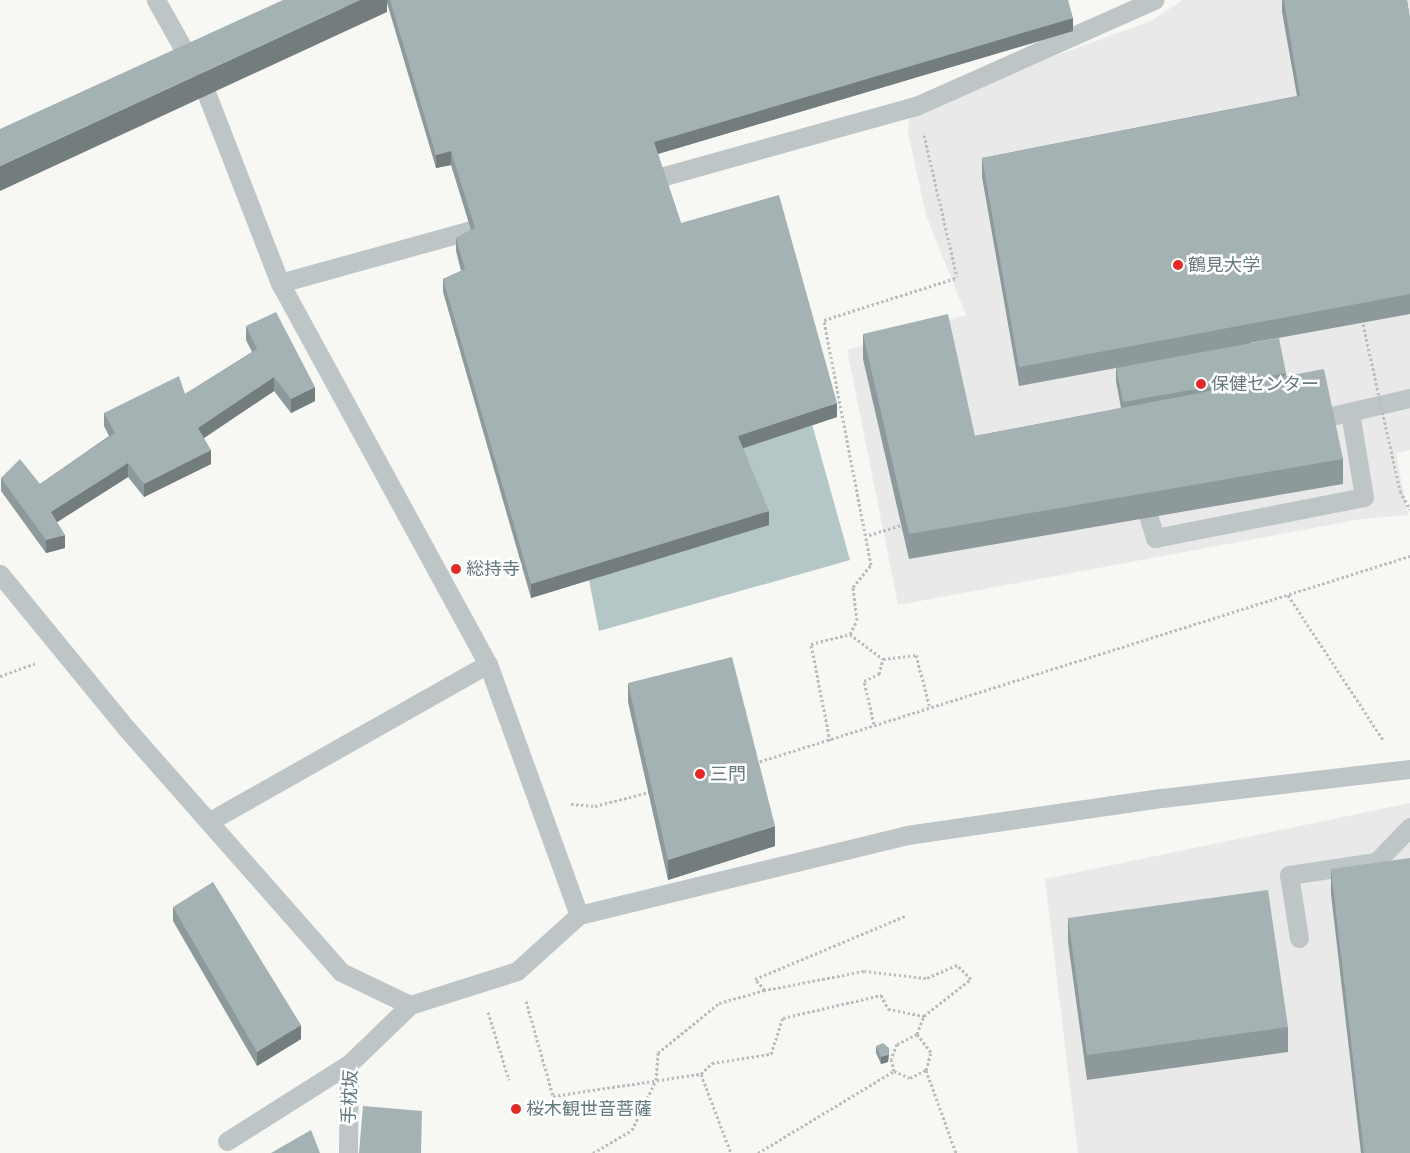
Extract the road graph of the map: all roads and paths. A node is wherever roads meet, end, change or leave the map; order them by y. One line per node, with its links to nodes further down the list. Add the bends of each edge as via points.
1 (156, 0): 3 (lane)
2 (1154, 0): 5 (lane)
3 (194, 66)
4 (207, 95): 8 (lane)
5 (916, 106): 6 (lane); 17 (path, via 956,277 824,320)
6 (661, 177)
7 (471, 230): 8 (lane)
8 (280, 283): 23 (lane)
9 (1363, 324): 11 (path, bridge)
10 (1410, 398): 11 (lane)
11 (1381, 405): 12 (lane); 14 (path, bridge, via 1400,491)
12 (1350, 412): 13 (lane); 15 (lane, via 1364,497 1155,538)
13 (1327, 417)
14 (1410, 510)
15 (1149, 518)
16 (901, 525): 17 (path)
17 (869, 534): 21 (path, via 871,564 853,587 857,620)
18 (1410, 556): 20 (path)
19 (0, 574): 31 (lane, via 126,728)
20 (1288, 595): 24 (path); 28 (path)
21 (850, 634): 22 (path); 26 (path, via 811,644)
22 (882, 658): 24 (path, via 916,655); 25 (path, via 879,674 864,681)
23 (488, 664): 30 (lane); 31 (lane)
24 (930, 708): 25 (path)
25 (874, 724): 26 (path)
26 (830, 741): 27 (path)
27 (749, 765)
28 (1407, 772): 33 (lane, via 1162,798 907,836)
29 (659, 790): 30 (path, via 595,806)
30 (539, 801): 33 (lane)
31 (210, 821): 39 (lane, via 341,972)
32 (1410, 827): 35 (lane, via 1376,862 1289,875)
33 (579, 915): 36 (lane)
34 (906, 916): 38 (path, via 755,979)
35 (1299, 938)
36 (517, 971): 37 (lane); 47 (path, via 553,1096)
37 (481, 986): 39 (lane); 46 (path)
38 (765, 990): 40 (path, via 864,971 926,978 957,965 971,979); 47 (path, via 719,1002 658,1053)
39 (410, 1005): 42 (lane, 手枕坂)
40 (924, 1016): 41 (path); 45 (path, via 888,1009 881,995 820,1007 783,1018 771,1054 712,1063)
41 (917, 1034): 43 (path, via 931,1052); 44 (path, via 897,1044 890,1059)
42 (349, 1064): 48 (lane); 49 (lane, 手枕坂)
43 (926, 1070): 44 (path, via 910,1078); 53 (path)
44 (894, 1071): 52 (path)
45 (701, 1074): 47 (path); 51 (path)
46 (509, 1080)
47 (656, 1080): 50 (path, via 632,1130)
48 (227, 1141)
49 (348, 1153)
50 (593, 1153)
51 (729, 1153)
52 (758, 1153)
53 (956, 1153)

